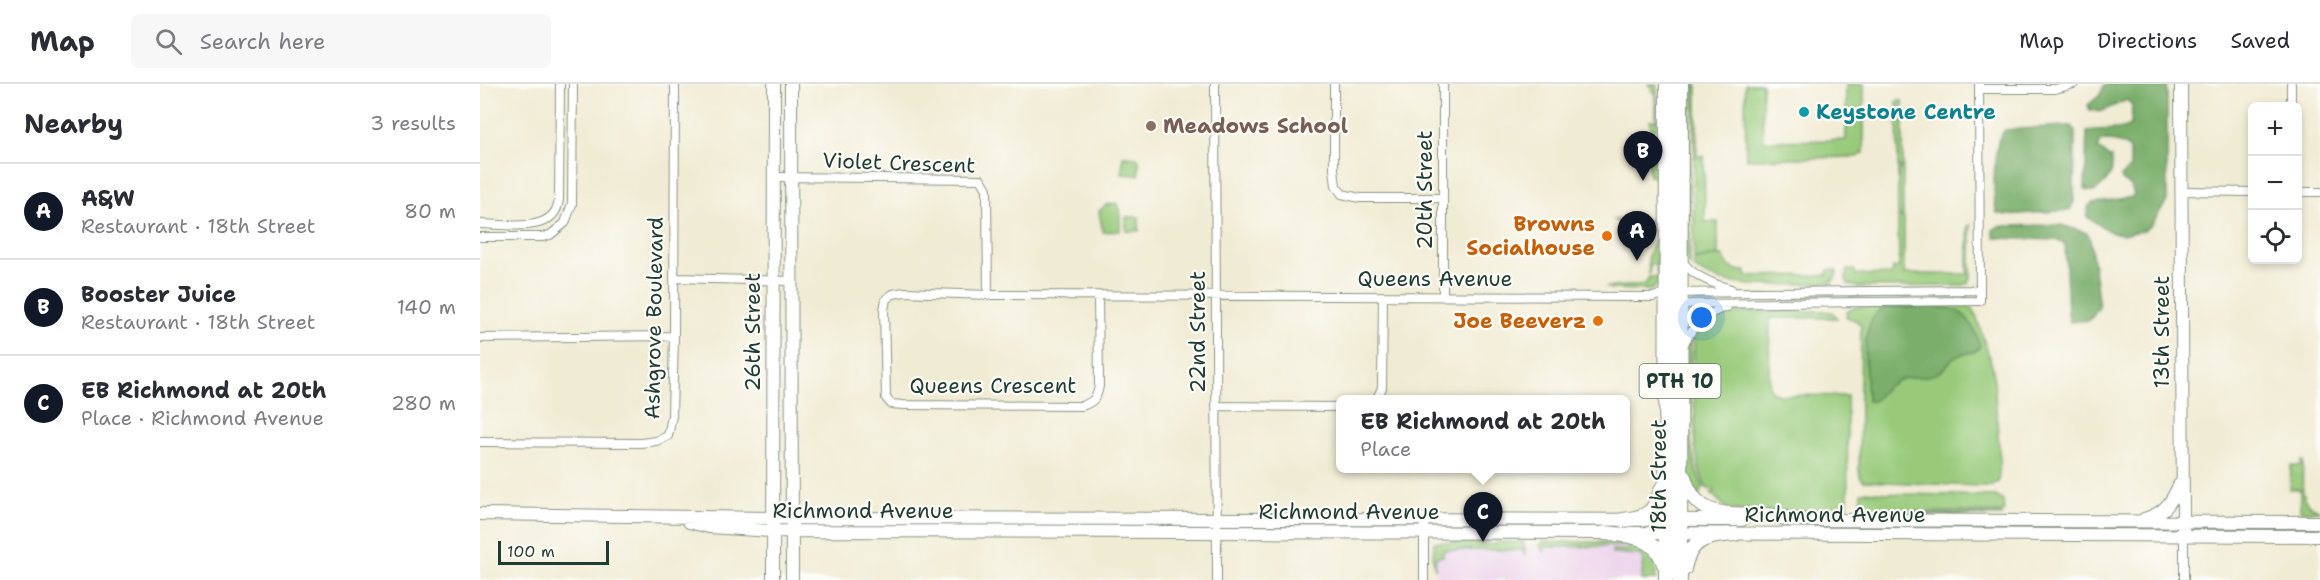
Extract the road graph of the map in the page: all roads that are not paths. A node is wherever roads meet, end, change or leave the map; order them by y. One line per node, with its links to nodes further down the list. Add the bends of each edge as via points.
1 (560, 84): 23 (street, via 559,199 554,215 534,225)
2 (573, 84): 24 (street, via 572,198 568,218 561,228 543,237)
3 (675, 84): 26 (street, Ashgrove Boulevard)
4 (774, 84): 17 (main road, 26th Street)
5 (791, 84): 16 (main road, 26th Street)
6 (1215, 84): 33 (street, 22nd Street)
7 (1334, 84): 22 (street, via 1335,186 1342,195)
8 (1443, 84): 22 (street, 20th Street)
9 (1667, 84): 36 (main road, 18th Street / PTH 10)
10 (1681, 84): 25 (main road, 18th Street / PTH 10)
11 (2074, 84): 14 (street, via 2055,89)
12 (2181, 84): 18 (main road, 13th Street)
13 (2291, 84): 15 (street)
14 (1979, 87): 29 (street)
15 (2291, 102)
16 (792, 176): 17 (street, Violet Crescent); 28 (main road, 26th Street); 31 (street, Violet Crescent, via 981,180 987,189)
17 (773, 177): 27 (main road, 26th Street)
18 (2181, 191): 19 (street); 47 (main road, 13th Street)
19 (2248, 192)
20 (2302, 192): 21 (street)
21 (2320, 192)
22 (1442, 198): 35 (street, 20th Street)
23 (480, 224)
24 (480, 237)
25 (1680, 249): 30 (street, via 1683,263 1695,274); 36 (main road, 18th Street / PTH 10)
26 (675, 278): 27 (street); 38 (street, Ashgrove Boulevard)
27 (773, 280): 28 (street); 56 (main road, 26th Street)
28 (792, 280): 57 (main road, 26th Street)
29 (1980, 290): 30 (street); 37 (street, via 1980,302)
30 (1743, 292): 36 (street)
31 (988, 295): 32 (street, Queens Crescent); 32 (street, Queens Crescent, via 904,292 886,299 884,385 891,404 1090,403 1097,397 1099,386)
32 (1098, 296): 33 (street, Queens Crescent)
33 (1216, 296): 34 (street, Queens Avenue); 42 (street, 22nd Street)
34 (1383, 297): 35 (street, Queens Avenue); 41 (street, via 1382,388)
35 (1443, 297): 36 (street, Queens Avenue)
36 (1669, 298): 37 (street); 40 (main road, 18th Street / PTH 10); 46 (main road, 18th Street / PTH 10)
37 (1745, 303): 40 (street, via 1717,310 1696,326 1684,344)
38 (674, 336): 39 (street); 44 (street, Ashgrove Boulevard, via 668,436 641,442)
39 (480, 338)
40 (1680, 365): 45 (main road, 18th Street / PTH 10)
41 (1378, 395)
42 (1216, 406): 43 (street); 55 (street, 22nd Street)
43 (1336, 407)
44 (480, 442)
45 (1680, 458): 50 (main road, via 1689,491 1706,509); 59 (main road, 18th Street / PTH 10)
46 (1667, 469): 49 (main road, via 1654,508 1645,515); 59 (main road, 18th Street / PTH 10)
47 (2181, 479): 52 (main road, via 2166,508); 53 (main road, 13th Street)
48 (480, 514): 56 (main road, Richmond Avenue, via 667,516 709,527)
49 (1623, 520): 58 (main road, Richmond Avenue); 59 (main road, Richmond Avenue)
50 (1797, 520): 51 (main road, Richmond Avenue); 59 (main road, Richmond Avenue)
51 (2010, 521): 52 (main road, Richmond Avenue); 62 (street)
52 (2134, 522): 53 (main road, Richmond Avenue)
53 (2182, 522): 54 (main road, Richmond Avenue); 63 (main road, 13th Street)
54 (2320, 522)
55 (1217, 524): 57 (main road, Richmond Avenue); 58 (main road, Richmond Avenue); 68 (street, 22nd Street)
56 (772, 525): 57 (main road, Richmond Avenue); 66 (main road, 26th Street)
57 (792, 525): 67 (main road, 26th Street)
58 (1424, 525): 60 (main road, Richmond Avenue); 69 (street)
59 (1673, 527): 60 (main road, Richmond Avenue); 61 (main road, Richmond Avenue); 65 (main road, 18th Street / PTH 10); 70 (main road, 18th Street / PTH 10)
60 (1605, 533): 65 (main road, via 1636,537 1653,544 1662,555)
61 (1735, 534): 62 (main road, Richmond Avenue); 70 (main road, via 1711,536 1696,544 1686,560)
62 (2010, 535): 63 (main road, Richmond Avenue)
63 (2184, 536): 64 (main road, Richmond Avenue); 71 (street, 13th Street)
64 (2320, 536)
65 (1666, 577)
66 (773, 580)
67 (792, 580)
68 (1216, 580)
69 (1424, 580)
70 (1681, 580)
71 (2184, 580)

